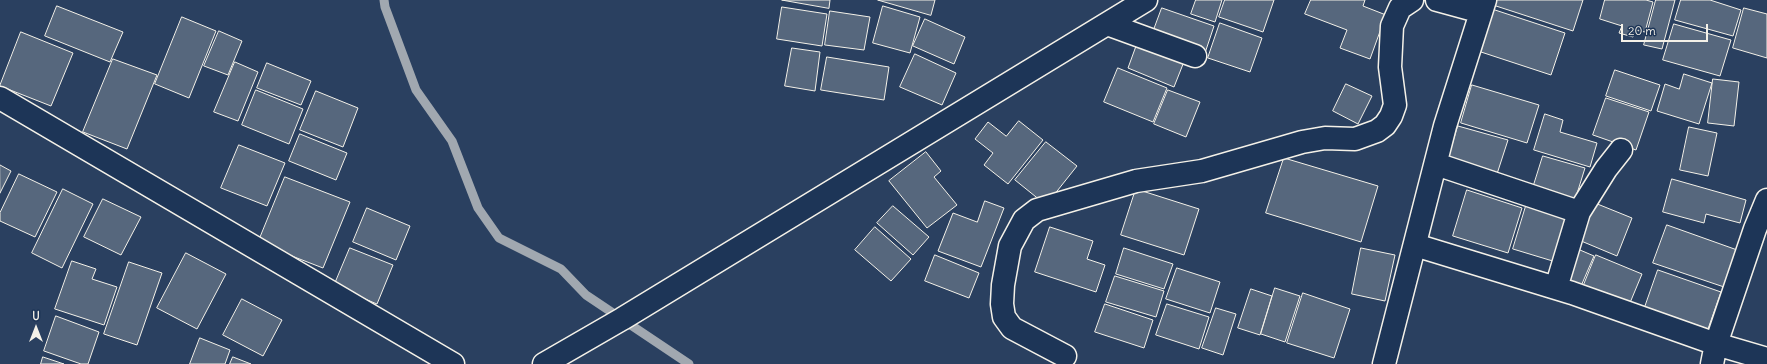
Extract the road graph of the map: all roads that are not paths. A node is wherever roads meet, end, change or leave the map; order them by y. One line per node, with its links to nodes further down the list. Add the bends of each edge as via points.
1 (1146, 0): 5 (street)
2 (1412, 0): 15 (street, via 1400,8 1392,26 1390,67 1395,105 1385,125 1377,131 1355,139 1325,138 1302,142 1202,171 1136,181 1037,210 1024,220 1010,246 1003,285 1004,317 1012,328)
3 (1437, 0): 4 (street)
4 (1483, 6): 9 (street, via 1445,126)
5 (1107, 24): 6 (street); 18 (street)
6 (1195, 56)
7 (0, 98): 17 (street)
8 (1621, 150): 11 (street)
9 (1436, 164): 11 (street); 12 (street)
10 (1767, 200): 14 (street)
11 (1579, 212): 13 (street)
12 (1415, 245): 13 (street); 19 (street)
13 (1556, 288): 14 (street)
14 (1714, 354): 16 (street)
15 (1065, 356)
16 (1767, 359)
17 (453, 364)
18 (544, 364)
19 (1384, 364)

